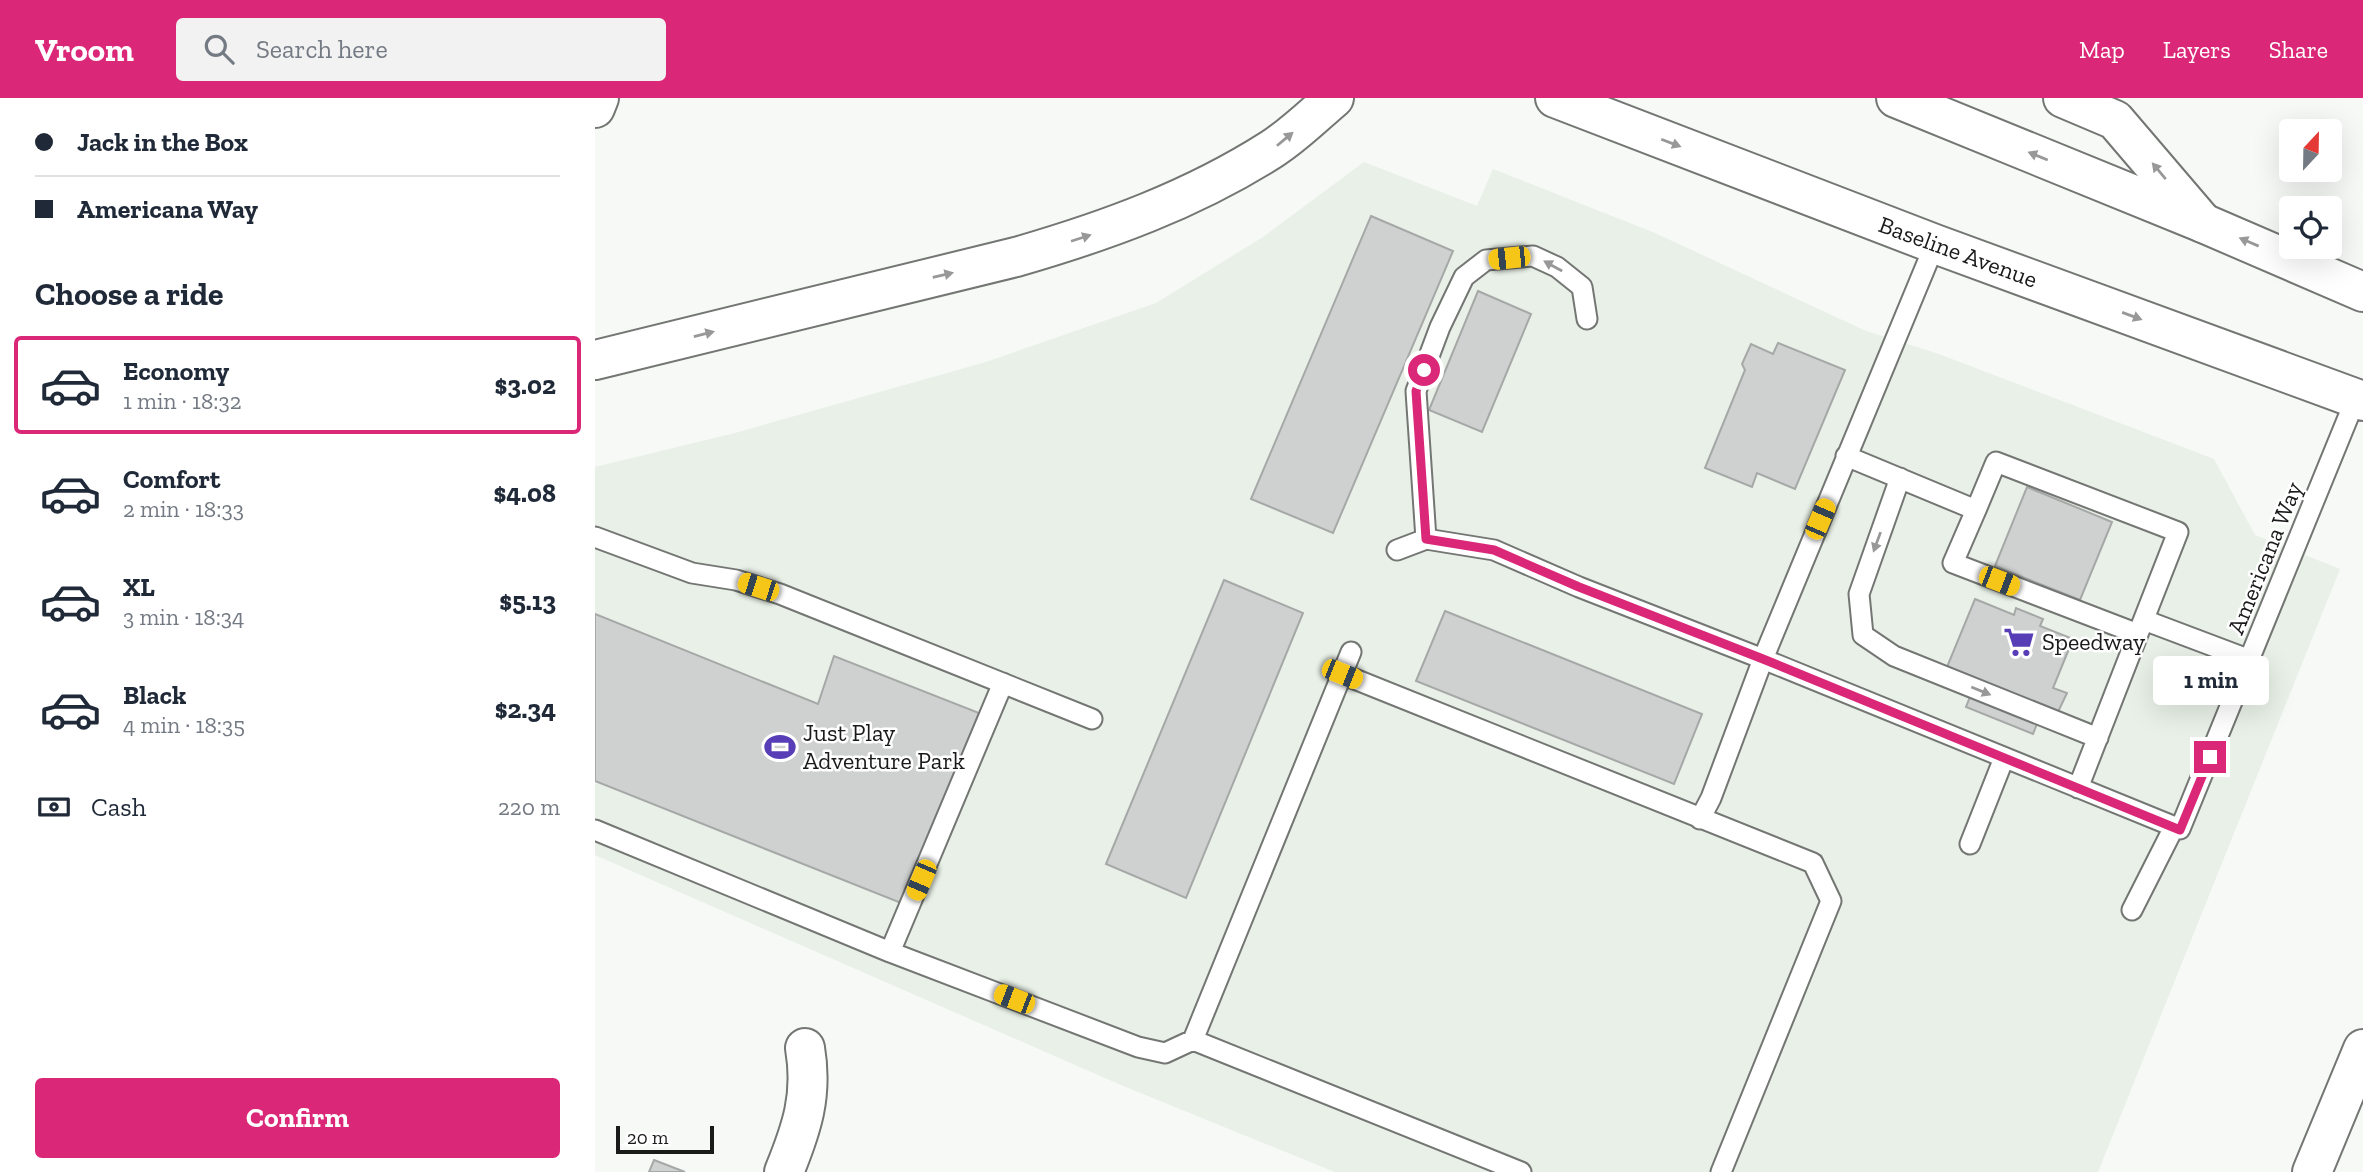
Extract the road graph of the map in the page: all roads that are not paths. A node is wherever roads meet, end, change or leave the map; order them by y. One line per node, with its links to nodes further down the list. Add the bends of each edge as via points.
1 (599, 98): 6 (main road)
2 (1334, 98): 11 (main road, one-way to 2, via 1084,237 1212,184 1275,148)
3 (1555, 98): 8 (main road, Baseline Avenue, one-way to 8)
4 (1896, 98): 7 (main road, one-way to 4)
5 (2063, 98): 7 (main road, one-way to 5, via 2115,120)
6 (595, 108)
7 (2203, 223): 9 (main road, one-way to 7)
8 (1935, 244): 12 (main road, Baseline Avenue, one-way to 12); 13 (lane)
9 (2363, 292)
10 (1587, 319): 17 (lane, one-way to 17, via 1582,287 1557,267 1533,256 1486,260 1464,277 1416,391)
11 (595, 360)
12 (2361, 393): 22 (lane, Americana Way)
13 (1846, 456): 14 (lane); 21 (lane)
14 (1900, 478): 15 (lane); 26 (lane, one-way to 26, via 1859,594 1863,635 1894,656)
15 (1976, 510): 19 (lane, via 1953,563); 19 (lane, via 1996,462 2178,532)
16 (595, 537): 24 (lane, via 692,573 780,594)
17 (1426, 539): 18 (lane); 21 (lane, via 1494,550)
18 (1397, 550)
19 (2141, 627): 22 (lane); 26 (lane)
20 (1351, 652): 23 (lane)
21 (1763, 659): 27 (lane); 29 (lane)
22 (2250, 660): 30 (lane, Americana Way)
23 (1342, 674): 29 (lane); 35 (lane)
24 (1003, 683): 25 (lane); 34 (lane)
25 (1092, 719)
26 (2098, 738): 28 (lane)
27 (2004, 758): 28 (lane); 32 (lane)
28 (2078, 788): 30 (lane)
29 (1700, 819): 40 (lane, via 1813,863 1831,901)
30 (2177, 828): 33 (lane, Americana Way)
31 (595, 830): 34 (lane)
32 (1970, 844)
33 (2132, 909)
34 (890, 952): 35 (lane, via 1138,1047 1165,1053)
35 (1193, 1040): 39 (lane)
36 (805, 1048): 38 (main road, via 807,1102)
37 (2363, 1049): 41 (main road)
38 (784, 1172)
39 (1521, 1172)
40 (1721, 1172)
41 (2312, 1172)

